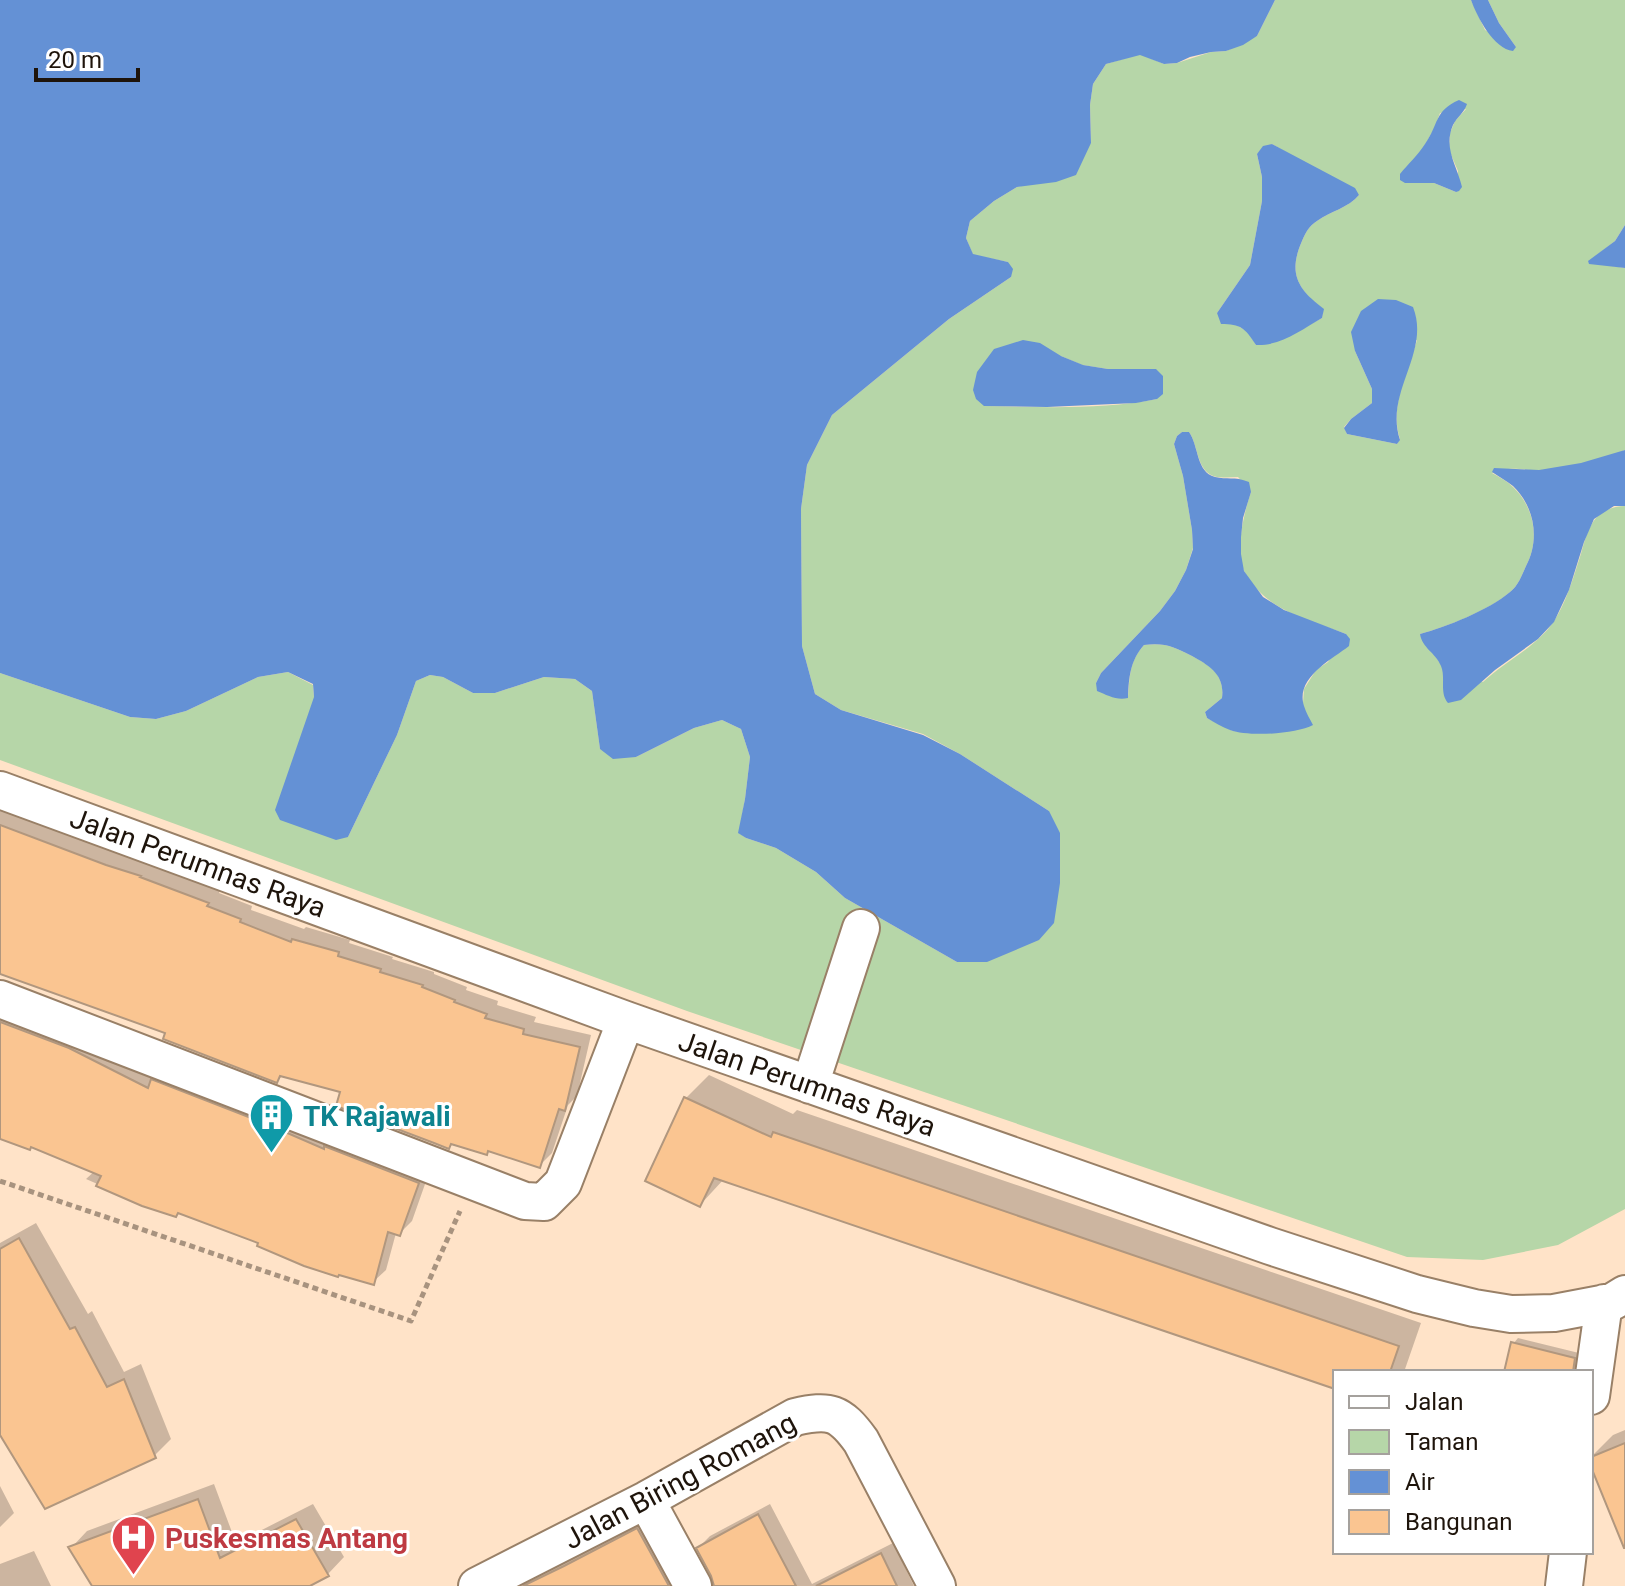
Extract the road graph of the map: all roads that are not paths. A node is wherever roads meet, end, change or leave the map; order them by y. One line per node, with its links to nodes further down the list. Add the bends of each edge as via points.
1 (0, 790): 4 (street, Jalan Perumnas Raya)
2 (861, 928): 5 (street)
3 (0, 999): 4 (street, via 525,1201 544,1202 563,1183)
4 (626, 1020): 5 (street, Jalan Perumnas Raya)
5 (810, 1085): 6 (street, Jalan Perumnas Raya, via 1417,1294 1511,1314 1554,1313)
6 (1615, 1299): 7 (street)
7 (1593, 1388)
8 (646, 1500): 10 (street, Jalan Biring Romang); 11 (street); 12 (street, Jalan Biring Romang, via 795,1417 832,1413 848,1422 861,1441)
9 (1568, 1554): 13 (street)
10 (477, 1586)
11 (693, 1586)
12 (937, 1586)
13 (1564, 1586)

